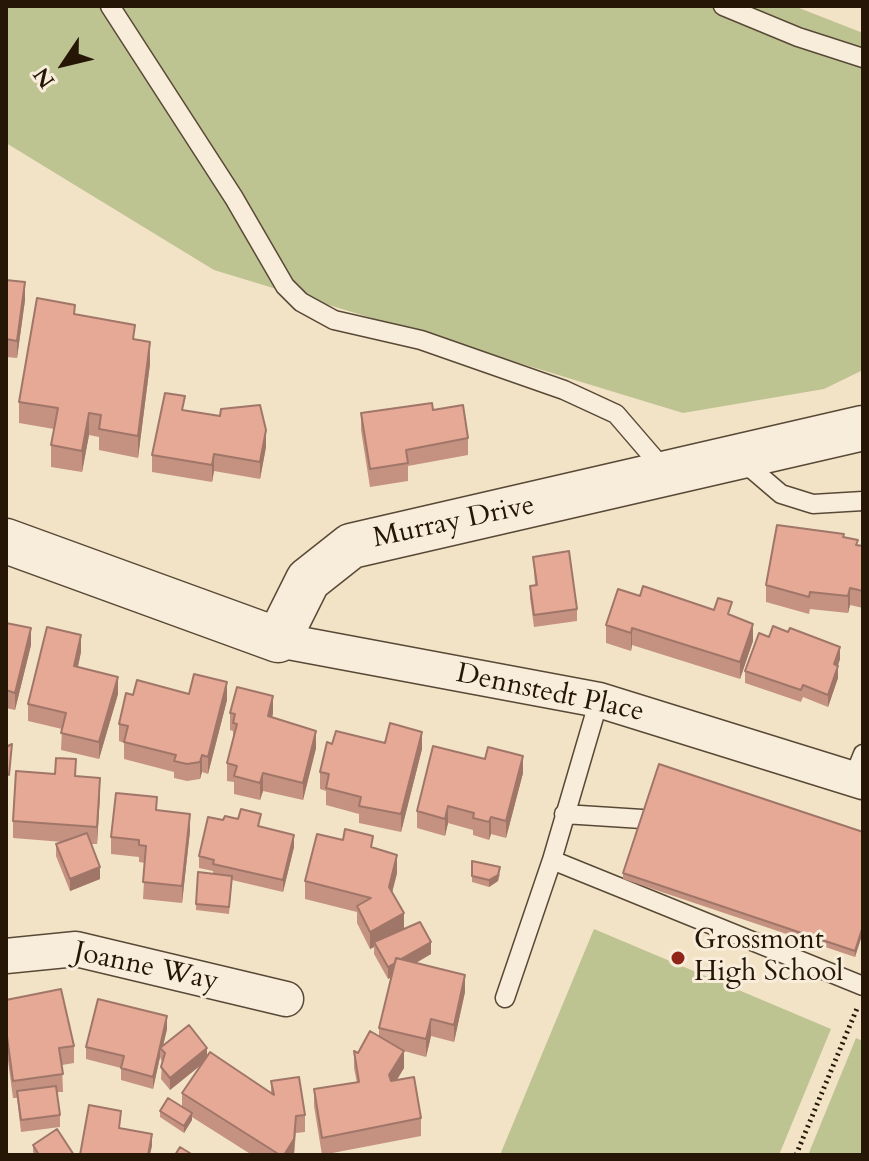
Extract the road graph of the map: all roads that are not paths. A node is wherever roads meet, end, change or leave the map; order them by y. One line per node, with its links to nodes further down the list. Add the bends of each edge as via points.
1 (110, 6): 6 (lane, via 285,286 301,302 334,320 421,340 616,414)
2 (723, 6): 3 (lane)
3 (863, 58)
4 (863, 428): 5 (street, Murray Drive)
5 (739, 458): 6 (street, Murray Drive); 7 (lane, via 781,494 813,504)
6 (668, 474): 9 (street, Murray Drive, via 351,546 308,580)
7 (863, 501)
8 (6, 541): 9 (street)
9 (278, 640): 10 (street, Dennstedt Place)
10 (599, 700): 11 (street, Dennstedt Place); 12 (lane)
11 (860, 772)
12 (564, 814): 13 (lane); 14 (lane)
13 (642, 819)
14 (552, 860): 16 (lane); 17 (lane)
15 (6, 956): 18 (street, Joanne Way, via 76,949)
16 (863, 986)
17 (505, 998)
18 (286, 999)

